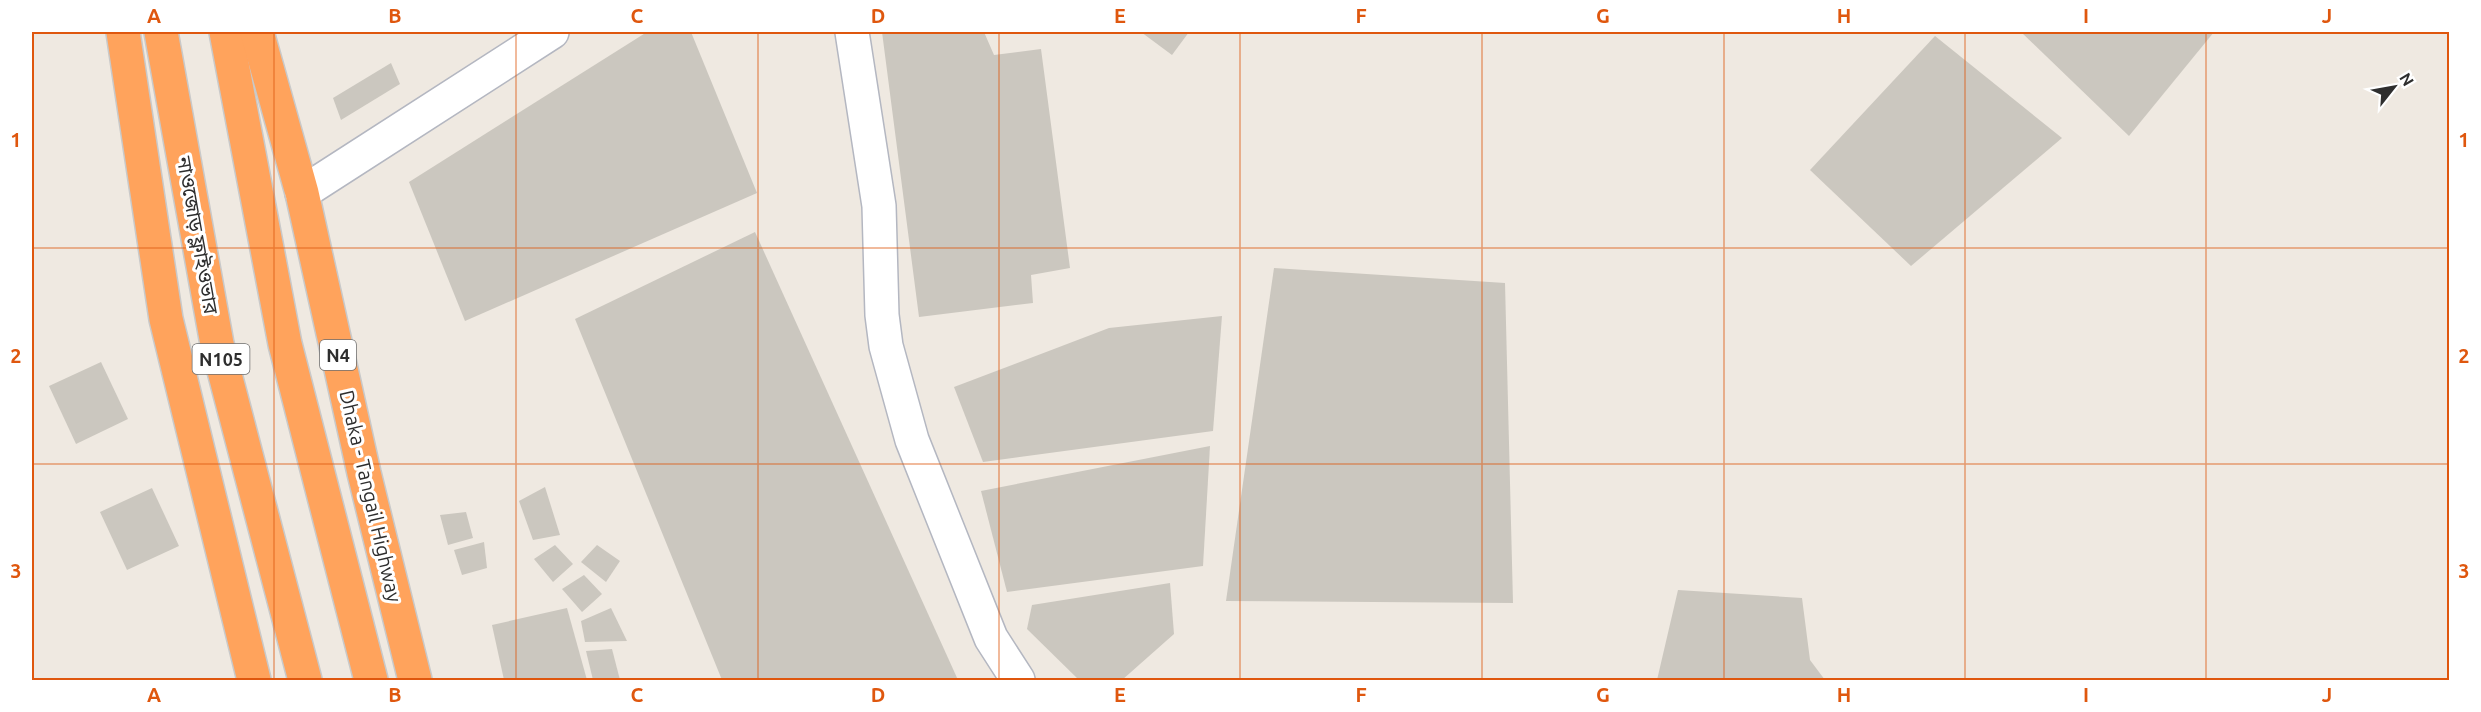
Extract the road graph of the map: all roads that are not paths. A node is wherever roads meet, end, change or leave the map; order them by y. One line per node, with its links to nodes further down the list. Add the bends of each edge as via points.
1 (123, 32): 8 (highway, via 166,319)
2 (161, 32): 9 (highway, নাওজোড় ফ্লাইওভার / N105, via 218,344)
3 (226, 32): 10 (highway, via 285,344)
4 (257, 32): 7 (highway, Dhaka - Tangail Highway / N4)
5 (552, 32): 7 (street)
6 (852, 32): 12 (street, via 879,206 886,346 916,451 991,638)
7 (302, 193): 11 (highway, Dhaka - Tangail Highway / N4)
8 (254, 681)
9 (305, 681)
10 (371, 681)
11 (415, 681)
12 (1018, 681)

